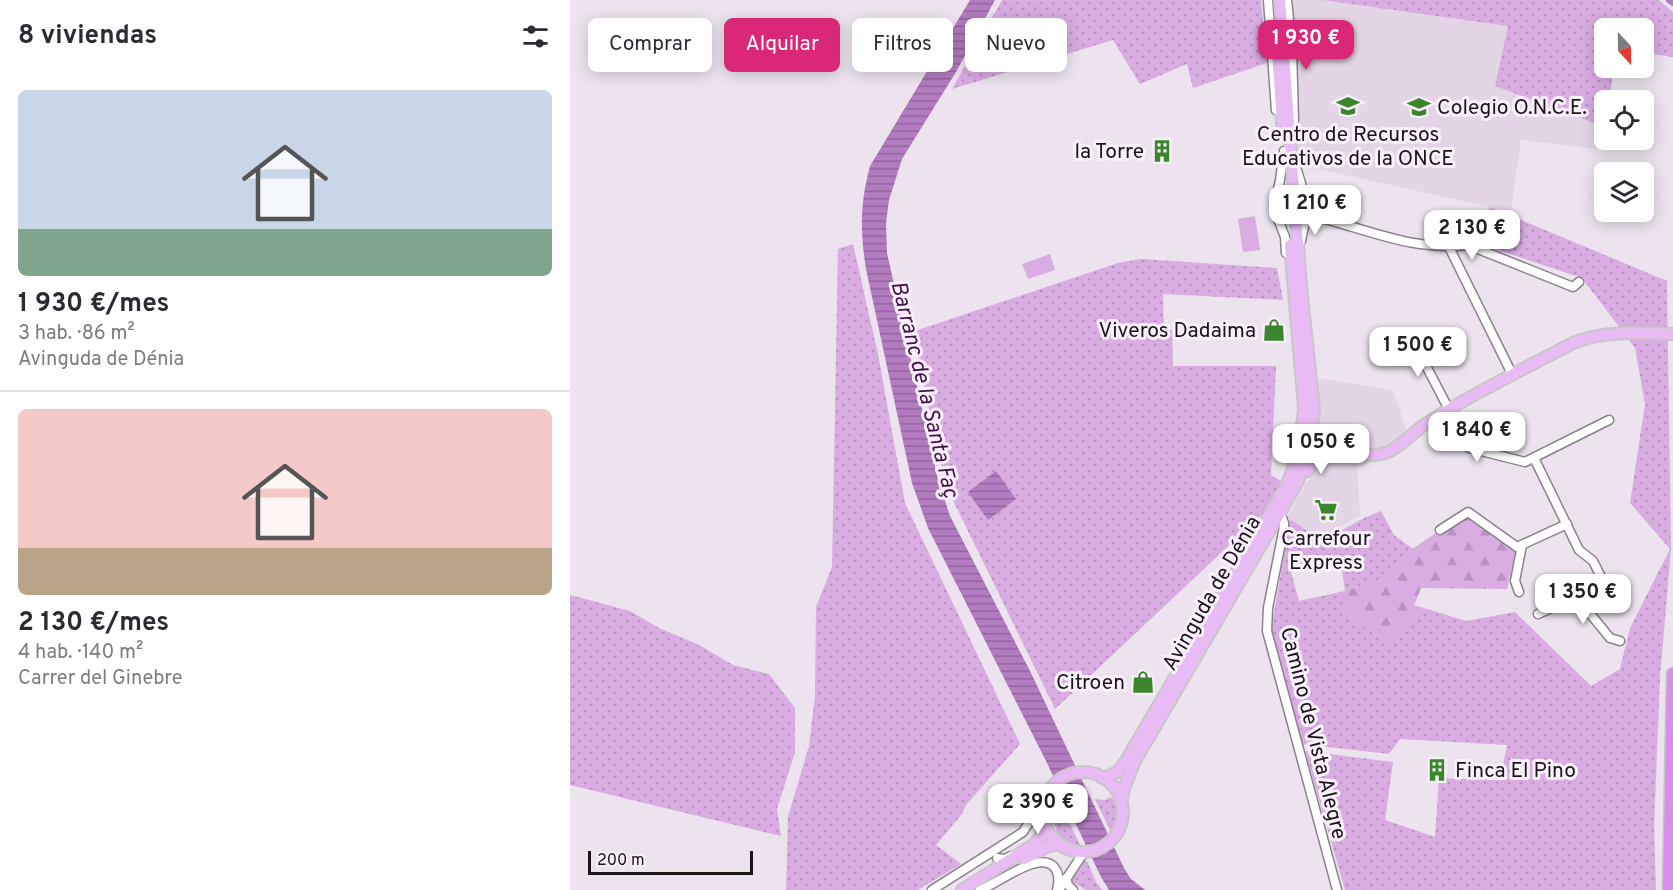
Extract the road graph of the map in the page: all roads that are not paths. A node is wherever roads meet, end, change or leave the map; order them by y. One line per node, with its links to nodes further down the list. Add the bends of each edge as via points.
1 (1268, 0): 5 (street, Avinguda de Dénia, via 1277,117)
2 (1274, 0): 5 (main road, Avinguda de Dénia)
3 (1280, 0): 5 (main road, Avinguda de Dénia)
4 (1287, 0): 5 (street, Avinguda de Dénia, via 1294,128)
5 (1287, 142): 6 (main road, Avinguda de Dénia); 7 (street, Avinguda de Dénia); 8 (street, Avinguda de Dénia)
6 (1290, 192): 7 (street); 8 (street); 10 (main road, Avinguda de Dénia)
7 (1306, 196): 10 (street, Avinguda de Dénia, via 1308,207)
8 (1275, 199): 9 (street, Avinguda de Dénia)
9 (1276, 212): 10 (street); 12 (street, Avinguda de Dénia, via 1284,231 1287,266)
10 (1296, 217): 11 (street); 12 (main road, Avinguda de Dénia); 20 (main road, Avinguda de Dénia, via 1312,378)
11 (1449, 247): 13 (street, via 1468,245 1573,287); 16 (street)
12 (1292, 276): 17 (main road, Avinguda de Dénia)
13 (1579, 282)
14 (1673, 334): 16 (main road, via 1591,336)
15 (1410, 335): 18 (street)
16 (1512, 374): 18 (main road)
17 (1302, 387): 21 (main road, via 1307,396 1307,436); 34 (main road, Avinguda de Dénia, via 1303,430 1286,487 1127,759 1118,772)
18 (1449, 410): 22 (main road, via 1391,451 1371,455); 23 (street, via 1469,448 1525,462)
19 (1609, 420): 23 (street)
20 (1313, 429): 21 (main road, Avinguda de Dénia); 22 (main road)
21 (1311, 444): 22 (main road); 24 (main road, Avinguda de Dénia)
22 (1341, 452): 24 (main road, via 1317,456)
23 (1534, 458): 26 (street)
24 (1298, 481): 25 (main road, Avinguda de Dénia)
25 (1280, 513): 36 (main road, Avinguda de Dénia, via 1135,761); 48 (street, Camino de Vista Alegre, via 1284,523 1267,631)
26 (1567, 524): 28 (street); 30 (street, via 1579,550 1593,561 1601,577 1600,591)
27 (1440, 530): 28 (street, via 1468,512 1517,547)
28 (1522, 545): 29 (street, via 1515,581)
29 (1519, 592)
30 (1583, 605): 31 (street, via 1564,602); 32 (street, via 1610,638)
31 (1538, 614)
32 (1620, 641)
33 (1673, 674): 49 (highway)
34 (1102, 778): 35 (main road, via 1082,773 1063,778 1052,787); 36 (main road, via 1113,787)
35 (1045, 801): 37 (main road); 40 (street, via 1028,801 1027,828)
36 (1121, 802): 39 (main road, via 1121,823 1113,838)
37 (1044, 823): 38 (main road); 41 (main road, via 1041,836)
38 (1059, 844): 39 (main road); 43 (main road, via 1036,852)
39 (1085, 852): 42 (street)
40 (995, 855): 41 (street, via 1005,859); 43 (street, via 997,864 984,873); 44 (street)
41 (1018, 856): 43 (main road)
42 (1066, 878): 46 (street); 47 (street)
43 (978, 887): 45 (main road); 46 (street, via 1044,862 1057,871)
44 (932, 890)
45 (962, 890)
46 (1058, 890): 47 (street)
47 (1072, 890)
48 (1337, 890)
49 (1670, 890)

